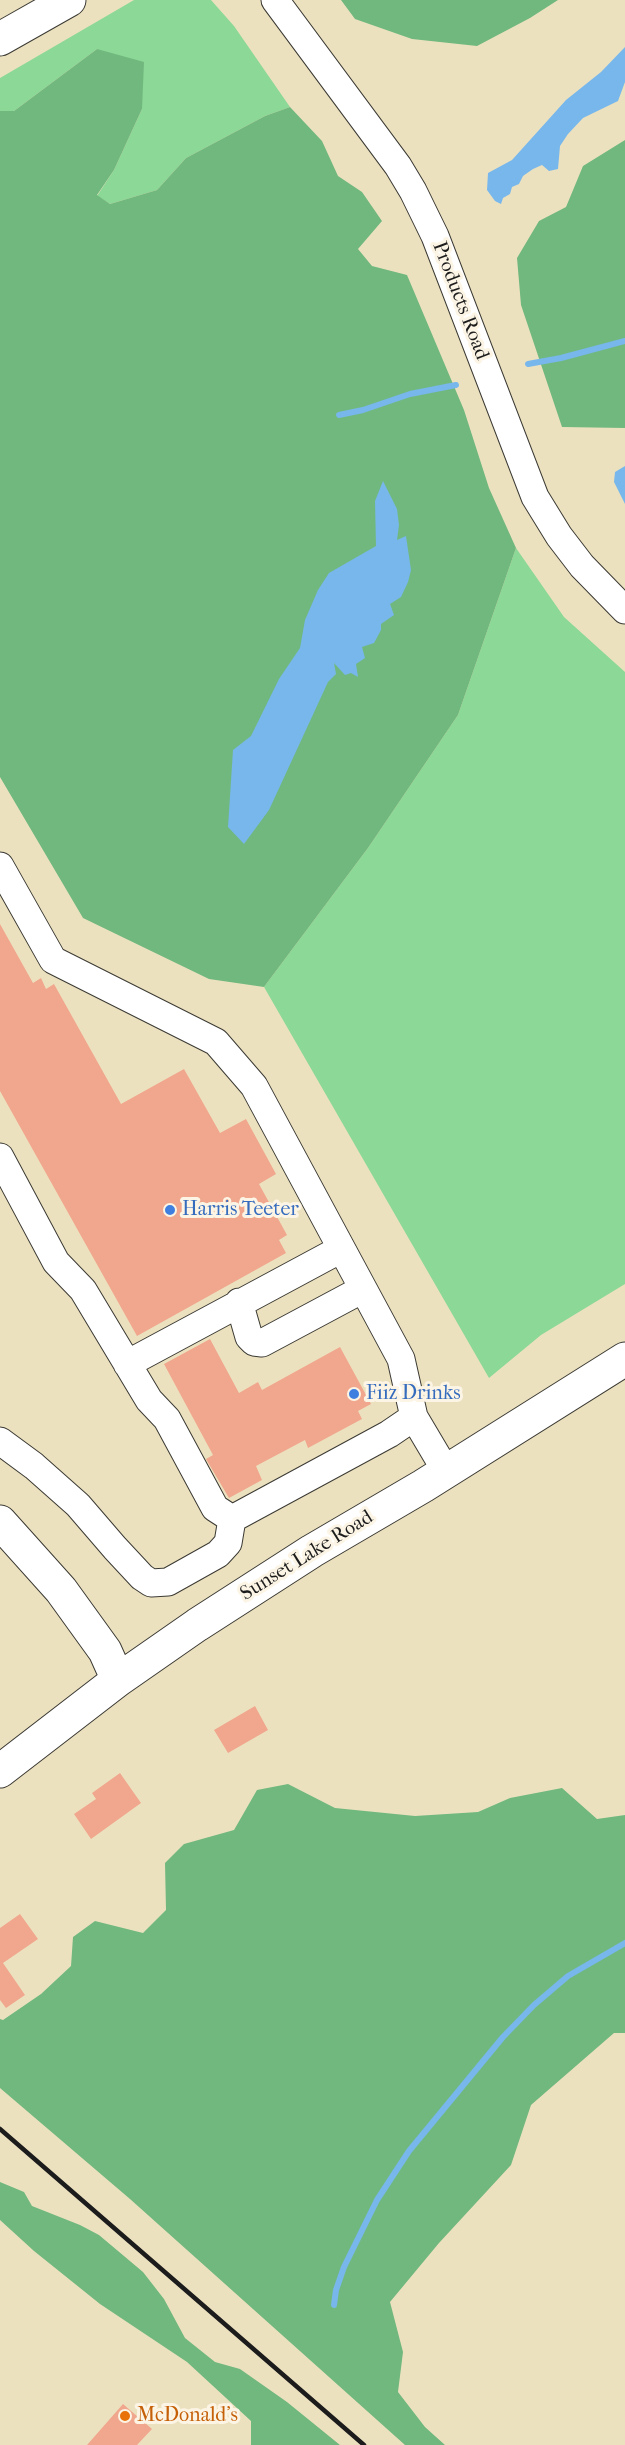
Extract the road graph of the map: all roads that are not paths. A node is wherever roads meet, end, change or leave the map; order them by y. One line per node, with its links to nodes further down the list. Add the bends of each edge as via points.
1 (69, 0): 3 (main road)
2 (275, 0): 4 (street, Products Road, via 413,191 435,236 536,497 577,560)
3 (0, 39)
4 (625, 610)
5 (0, 866): 7 (street, via 53,960 216,1042 254,1086)
6 (2, 1165): 11 (street, via 56,1262 83,1290)
7 (341, 1249): 8 (street); 9 (street)
8 (363, 1289): 9 (street, via 262,1343 249,1337); 12 (street, via 401,1359)
9 (239, 1302): 11 (street)
10 (625, 1359): 14 (main road, Sunset Lake Road)
11 (127, 1364): 15 (street, via 149,1400 167,1419 215,1508)
12 (414, 1417): 14 (street); 15 (street)
13 (0, 1441): 15 (street, via 78,1505 142,1577 151,1582 168,1582 218,1554 228,1543)
14 (446, 1471): 17 (main road, Sunset Lake Road, via 312,1551)
15 (231, 1519)
16 (0, 1522): 17 (main road, via 61,1590 105,1651)
17 (118, 1680): 18 (main road, Sunset Lake Road)
18 (0, 1771)

